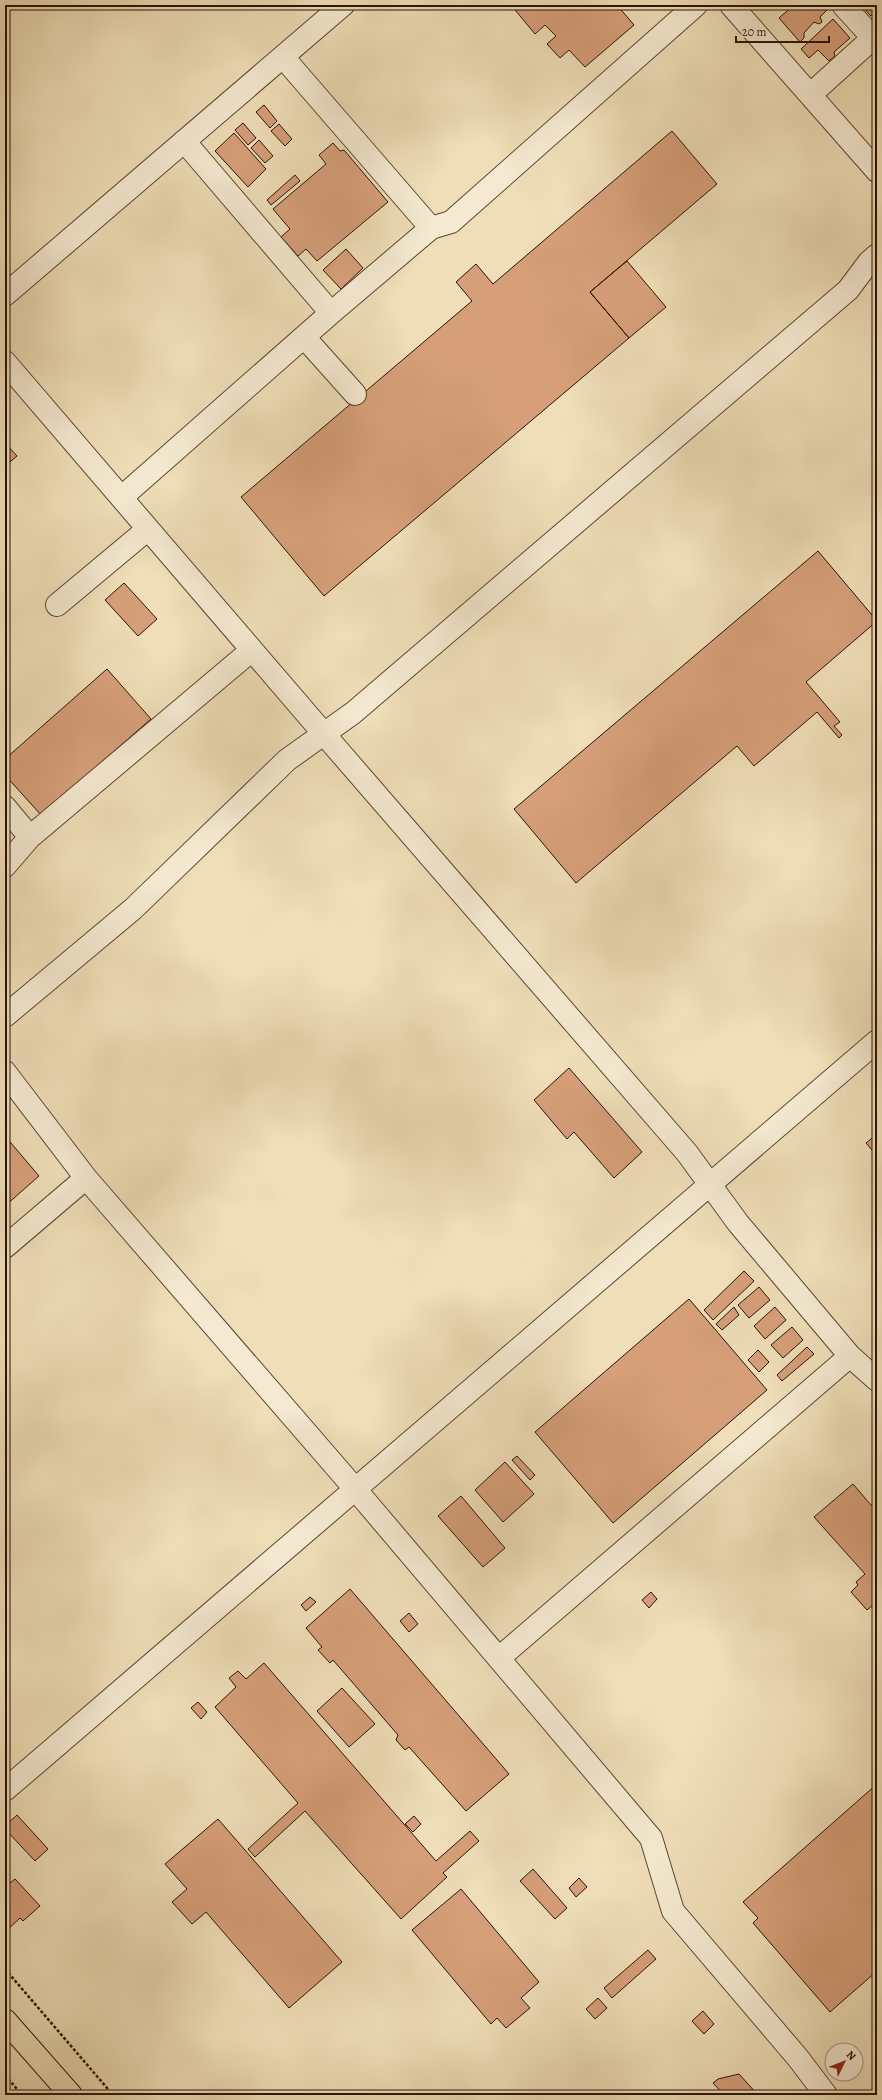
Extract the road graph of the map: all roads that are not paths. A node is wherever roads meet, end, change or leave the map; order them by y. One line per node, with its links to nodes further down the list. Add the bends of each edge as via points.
1 (343, 5): 5 (street)
2 (696, 5): 9 (street, via 451,222)
3 (731, 5): 6 (street)
4 (843, 5): 6 (street, via 872,38)
5 (283, 57): 7 (street); 9 (street)
6 (810, 95): 8 (street)
7 (184, 141): 11 (street); 12 (street)
8 (877, 171)
9 (430, 228): 12 (street)
10 (877, 255): 20 (street, via 842,295 353,713)
11 (5, 296)
12 (331, 312): 13 (street)
13 (304, 336): 15 (street); 16 (street)
14 (5, 362): 16 (street)
15 (355, 394)
16 (122, 497): 17 (street)
17 (148, 529): 18 (street); 19 (street)
18 (58, 606)
19 (252, 650): 20 (street); 22 (street)
20 (324, 734): 24 (street, via 287,760 133,909); 28 (street, via 687,1153)
21 (5, 807): 22 (street)
22 (30, 837): 23 (street)
23 (5, 866)
24 (5, 1016)
25 (877, 1042): 28 (street)
26 (5, 1072): 27 (street)
27 (86, 1178): 29 (street); 32 (street)
28 (711, 1185): 30 (street, via 738,1223); 32 (street)
29 (5, 1247)
30 (850, 1356): 31 (street); 33 (street)
31 (877, 1380)
32 (356, 1490): 33 (street); 34 (street)
33 (499, 1658): 37 (street, via 652,1838 673,1911 798,2058)
34 (5, 1790)
35 (5, 2020): 36 (main road)
36 (71, 2095)
37 (826, 2095)

